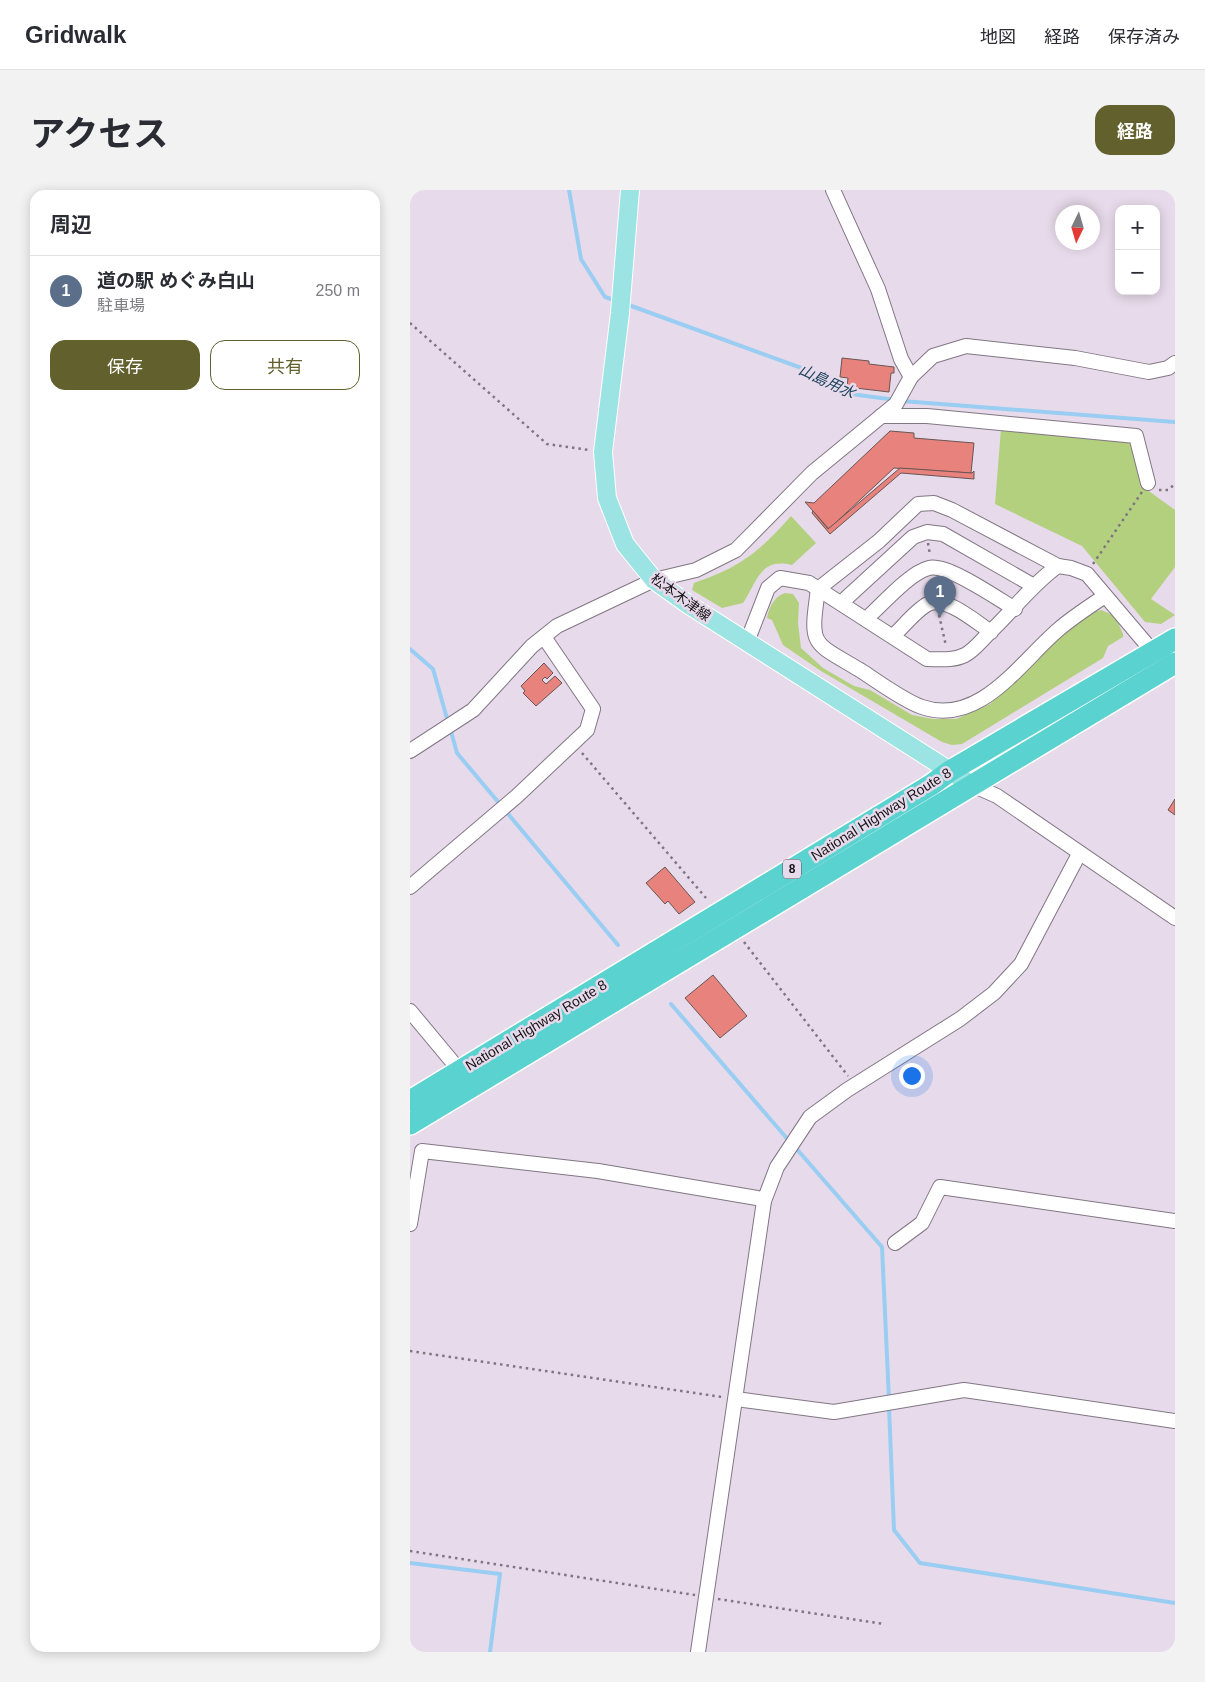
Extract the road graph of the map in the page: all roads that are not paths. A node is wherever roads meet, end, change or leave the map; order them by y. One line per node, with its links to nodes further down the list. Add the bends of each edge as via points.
1 (630, 190): 8 (main road, 松本木津線, via 621,306 603,452 607,498 625,544)
2 (833, 190): 4 (street, via 878,289 900,359)
3 (1175, 363): 4 (street, via 1150,372 1075,358 966,346 933,356)
4 (911, 377): 5 (street, via 898,399)
5 (881, 416): 6 (street, via 928,416 1136,436); 8 (street, via 812,473 736,550 696,570)
6 (1148, 483)
7 (1058, 566): 9 (street); 10 (street, via 952,510 934,503 918,504 879,541); 11 (street, via 1087,574)
8 (654, 580): 17 (street, via 557,626); 19 (main road, 松本木津線)
9 (1034, 586): 12 (street, via 943,534 927,532 913,537); 13 (street)
10 (818, 589): 11 (street, via 812,627 819,646 922,707 945,711 965,708 988,696 1059,628); 12 (street); 19 (street, via 809,583 780,578 768,588)
11 (1105, 596): 20 (street)
12 (841, 603): 14 (street)
13 (1015, 609): 14 (street, via 946,569 931,567 916,574); 15 (street)
14 (866, 619): 16 (street)
15 (991, 632): 16 (street, via 964,655 949,660 927,658); 16 (street, via 946,602 936,601 927,604)
16 (893, 636)
17 (544, 637): 22 (street, via 473,710); 26 (street, via 593,709 587,730)
18 (1175, 639): 20 (highway, National Highway Route 8 / 8)
19 (747, 642): 23 (main road, 松本木津線)
20 (1152, 652): 23 (highway, National Highway Route 8 / 8)
21 (1175, 663): 24 (highway, National Highway Route 8 / 8)
22 (410, 751)
23 (950, 771): 24 (main road, 松本木津線); 29 (highway, National Highway Route 8 / 8)
24 (972, 785): 25 (street, via 997,796); 31 (highway, National Highway Route 8 / 8)
25 (1079, 854): 27 (street); 32 (street, via 1021,964 994,993 960,1019 810,1117 778,1167)
26 (410, 887)
27 (1175, 918)
28 (410, 1011): 29 (street)
29 (460, 1071): 30 (highway, National Highway Route 8 / 8)
30 (410, 1102)
31 (410, 1124)
32 (764, 1201): 34 (street, via 598,1171 422,1151); 36 (street)
33 (1175, 1221): 35 (street, via 940,1187 922,1223)
34 (410, 1224)
35 (895, 1243)
36 (736, 1399): 37 (street, via 834,1412 964,1390); 38 (street)
37 (1175, 1421)
38 (698, 1652)

